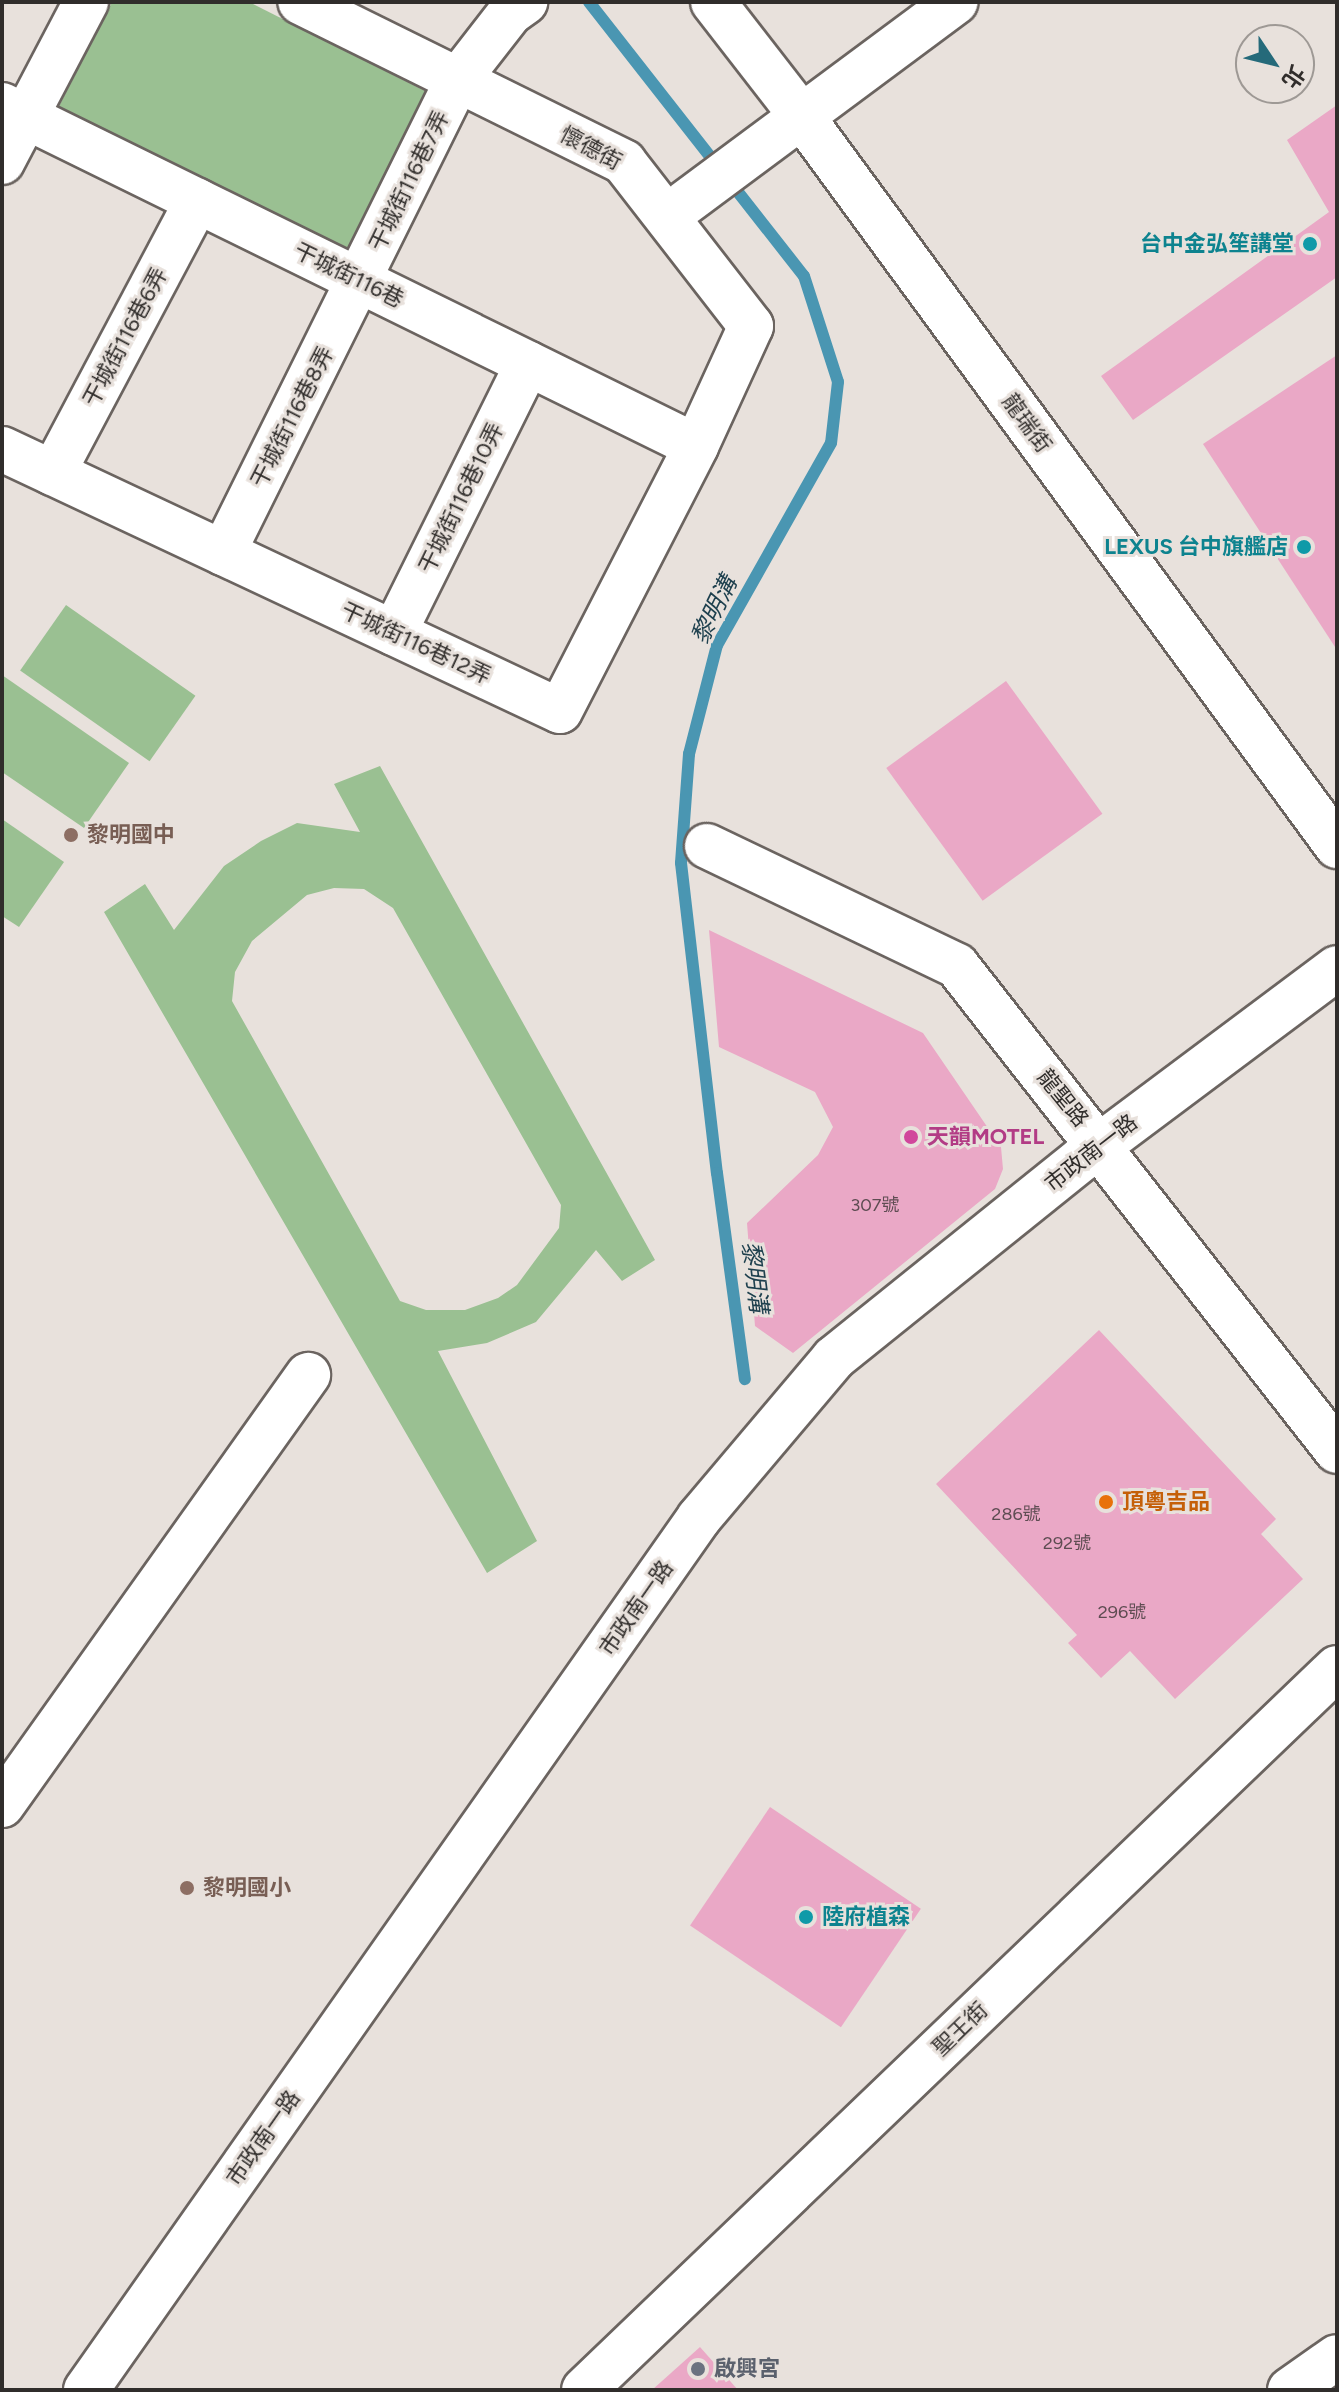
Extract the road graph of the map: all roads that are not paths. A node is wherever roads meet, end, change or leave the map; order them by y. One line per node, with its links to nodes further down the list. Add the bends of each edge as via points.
1 (86, 2): 7 (street)
2 (300, 2): 6 (street, 懷德街)
3 (713, 2): 8 (street, 龍瑞街)
4 (956, 2): 8 (street)
5 (513, 6): 6 (street, 干城街116巷7弄)
6 (457, 81): 12 (street, 干城街116巷7弄); 14 (street, 懷德街, via 624,162 751,326)
7 (14, 111): 9 (street); 11 (street, 干城街116巷)
8 (793, 120): 10 (street); 20 (street, 龍瑞街)
9 (2, 162)
10 (692, 198)
11 (197, 201): 12 (street, 干城街116巷); 16 (street, 干城街116巷6弄)
12 (360, 281): 13 (street, 干城街116巷); 17 (street, 干城街116巷8弄)
13 (528, 363): 14 (street, 干城街116巷); 18 (street, 干城街116巷10弄)
14 (696, 446): 18 (street, 干城街116巷12弄, via 560,711)
15 (2, 449): 16 (street, 干城街116巷12弄)
16 (53, 473): 17 (street, 干城街116巷12弄)
17 (223, 553): 18 (street, 干城街116巷12弄)
18 (394, 633)
19 (707, 846): 22 (street, 龍聖路, via 957,966)
20 (1337, 846)
21 (1337, 968): 22 (street, 市政南一路)
22 (1100, 1145): 24 (street, 龍聖路); 28 (street, 市政南一路, via 834,1358 699,1518)
23 (308, 1375): 26 (street)
24 (1337, 1451)
25 (1337, 1668): 29 (street, 聖王街)
26 (2, 1805)
27 (1337, 2357): 30 (street)
28 (86, 2390)
29 (584, 2390)
30 (1290, 2390)

